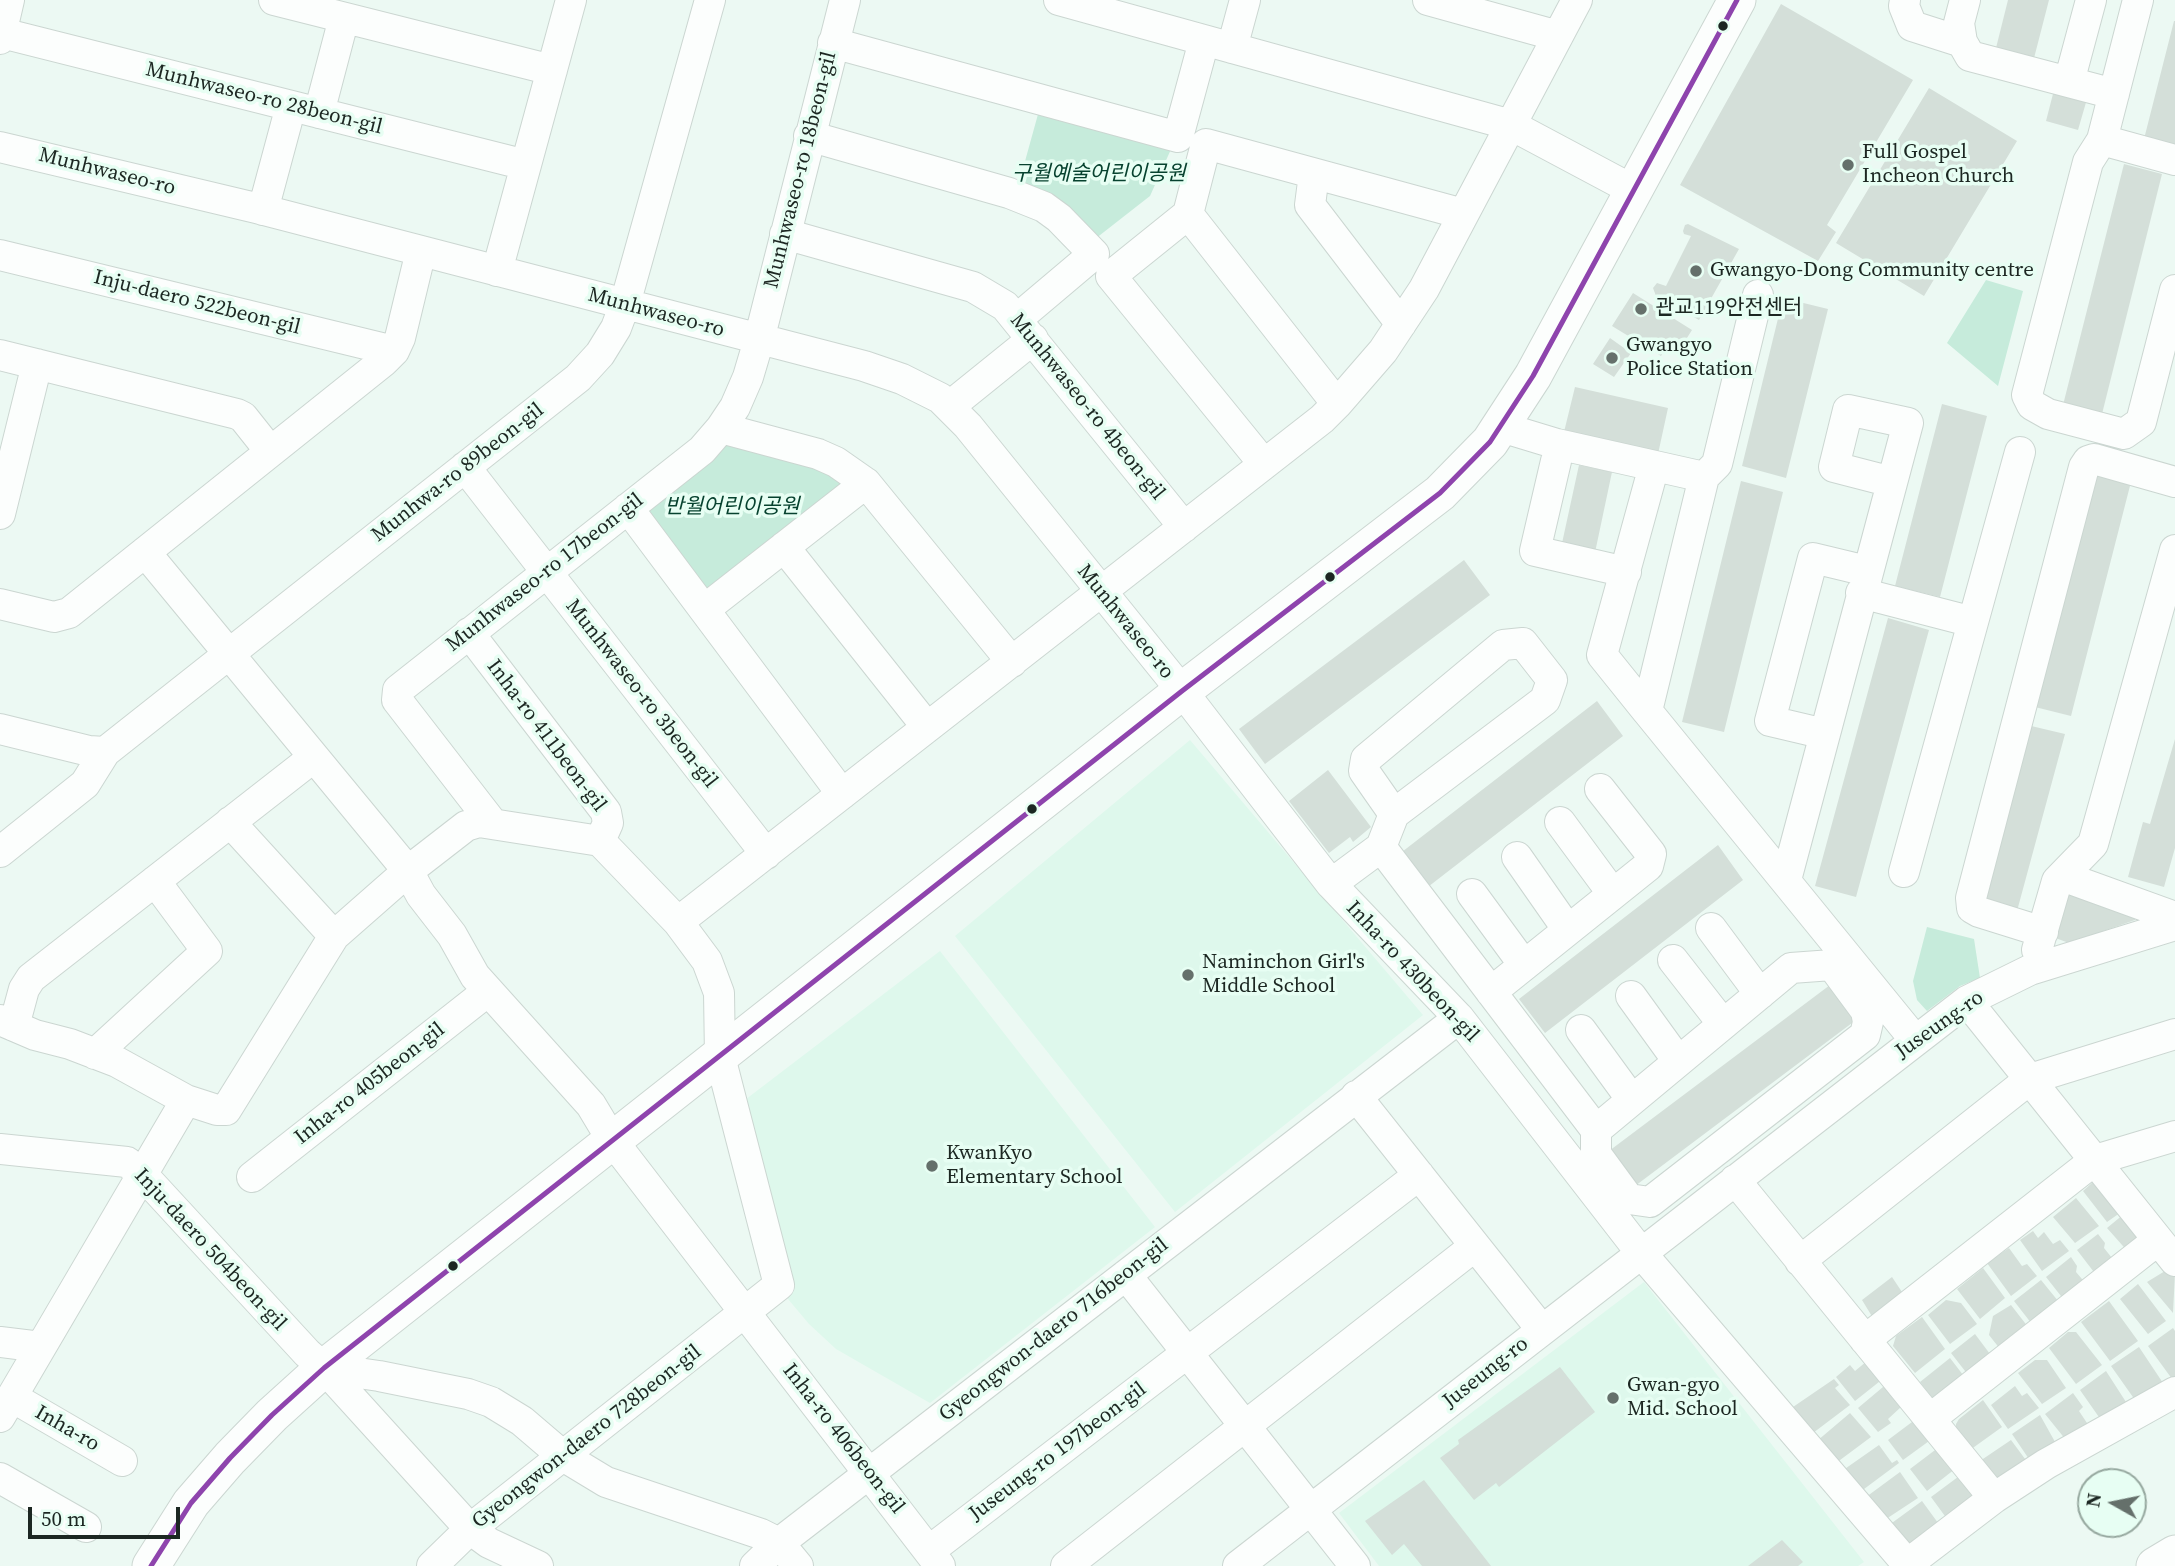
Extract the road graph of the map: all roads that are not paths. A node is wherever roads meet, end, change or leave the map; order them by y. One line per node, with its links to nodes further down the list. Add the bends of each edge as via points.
1 (9, 0): 16 (street)
2 (274, 0): 15 (street)
3 (571, 0): 21 (street)
4 (710, 0): 43 (street, Munhwa-ro 89beon-gil)
5 (845, 0): 19 (street, Munhwaseo-ro 18beon-gil)
6 (1059, 0): 20 (street)
7 (1245, 0): 20 (street)
8 (1428, 0): 17 (street)
9 (1577, 0): 17 (street)
10 (1737, 0): 32 (main road)
11 (1905, 0): 18 (street, via 1912,26)
12 (1965, 0): 18 (street, via 1959,23)
13 (2091, 0): 22 (street)
14 (2138, 0): 23 (street)
15 (327, 10): 21 (street); 24 (street)
16 (1, 36): 24 (street, Munhwaseo-ro 28beon-gil)
17 (1558, 36): 25 (street)
18 (1962, 42): 22 (street, via 1970,56)
19 (833, 43): 20 (street, via 1178,137); 26 (street, Munhwaseo-ro 18beon-gil)
20 (1218, 45): 25 (street)
21 (552, 70): 30 (street)
22 (2069, 82): 23 (street)
23 (2114, 94): 27 (street)
24 (305, 109): 30 (street, Munhwaseo-ro 28beon-gil); 33 (street)
25 (1511, 125): 32 (street); 35 (street)
26 (809, 136): 36 (street, Munhwaseo-ro 18beon-gil); 39 (street, via 1026,199 1059,218)
27 (2102, 140): 29 (street); 41 (street, via 2088,162 2081,188 2027,395 2032,405 2048,414 2124,434 2141,422)
28 (0, 147): 33 (street, Munhwaseo-ro)
29 (2175, 160)
30 (526, 165): 40 (street)
31 (1314, 174): 34 (street, via 1206,144); 35 (street); 44 (street, via 1310,205)
32 (1633, 190): 53 (main road)
33 (263, 211): 37 (street, Munhwaseo-ro)
34 (1188, 214): 39 (street); 50 (street)
35 (1463, 215): 44 (street)
36 (785, 234): 45 (street, Munhwaseo-ro 4beon-gil, via 973,288 1005,306); 46 (street, Munhwaseo-ro 18beon-gil)
37 (421, 251): 40 (street, Munhwaseo-ro); 47 (street)
38 (0, 255): 47 (street, Inju-daero 522beon-gil)
39 (1102, 265): 45 (street); 57 (street)
40 (498, 271): 43 (street, Munhwaseo-ro)
41 (2175, 290)
42 (1758, 295): 60 (street, via 1717,464)
43 (625, 304): 46 (street, Munhwaseo-ro); 59 (street, Munhwa-ro 89beon-gil, via 600,354 578,378)
44 (1401, 324): 50 (street)
45 (1025, 329): 51 (street); 66 (street, Munhwaseo-ro 4beon-gil)
46 (759, 340): 51 (street, Munhwaseo-ro, via 877,370 931,392); 52 (street, Munhwaseo-ro 17beon-gil, via 748,377)
47 (394, 351): 54 (street)
48 (0, 355): 49 (street)
49 (37, 364): 54 (street, via 237,414); 65 (street)
50 (1337, 404): 57 (street)
51 (950, 406): 73 (street, Munhwaseo-ro)
52 (721, 428): 63 (street, via 818,454); 64 (street, Munhwaseo-ro 17beon-gil, via 702,450)
53 (1501, 428): 58 (street); 80 (main road, via 1440,493)
54 (270, 451): 69 (street)
55 (2020, 452): 76 (street)
56 (1556, 461): 71 (street, via 1535,551)
57 (1264, 464): 66 (street)
58 (1654, 466): 60 (street); 71 (street)
59 (465, 467): 70 (street, Munhwaseo-ro 3beon-gil); 78 (street, Munhwa-ro 89beon-gil)
60 (1704, 477): 81 (street)
61 (1892, 482): 72 (street)
62 (2175, 482): 111 (street, via 2094,459 2084,467 1970,898 1972,908 1979,912)
63 (866, 483): 67 (street); 79 (street)
64 (628, 508): 70 (street, Munhwaseo-ro 17beon-gil); 75 (street)
65 (0, 514)
66 (1184, 527): 73 (street)
67 (784, 547): 75 (street); 82 (street)
68 (2175, 550): 100 (street, via 2092,844)
69 (145, 552): 74 (street, via 61,616); 78 (street)
70 (546, 572): 77 (street, Munhwaseo-ro 17beon-gil); 96 (street, Munhwaseo-ro 3beon-gil)
71 (1626, 572): 81 (street, via 1602,655)
72 (1864, 582): 76 (street); 84 (street); 84 (street, via 1813,558 1770,721)
73 (1101, 592): 79 (street); 80 (street, Munhwaseo-ro)
74 (0, 604)
75 (705, 609): 88 (street)
76 (1973, 622): 99 (street)
77 (470, 634): 92 (street, Munhwaseo-ro 17beon-gil, via 398,690 397,700); 93 (street, Inha-ro 411beon-gil, via 606,812 608,824)
78 (229, 654): 85 (street, Munhwa-ro 89beon-gil); 86 (street)
79 (1012, 662): 82 (street)
80 (1182, 691): 103 (street, Inha-ro 430beon-gil); 128 (main road)
81 (1647, 711): 101 (street)
82 (928, 727): 88 (street)
83 (0, 729): 85 (street)
84 (1825, 734): 101 (street)
85 (105, 752): 95 (street, via 85,785)
86 (314, 757): 91 (street, Inha-ro 411beon-gil); 98 (street)
87 (1600, 789): 105 (street, via 1651,854 1648,866)
88 (842, 794): 96 (street)
89 (1394, 814): 89 (street, via 1364,771 1366,759 1503,645 1523,643 1552,680 1545,700); 94 (street)
90 (1560, 821): 105 (street)
91 (230, 822): 102 (street, Inha-ro 411beon-gil); 112 (street)
92 (493, 824): 93 (street, Inha-ro 411beon-gil); 98 (street, Inha-ro 411beon-gil, via 466,826)
93 (600, 841): 107 (street, Inha-ro 411beon-gil)
94 (1381, 847): 103 (street); 117 (street)
95 (0, 852)
96 (766, 854): 107 (street)
97 (1517, 857): 110 (street)
98 (408, 871): 112 (street, Inha-ro 411beon-gil); 116 (street)
99 (1904, 872)
100 (2062, 876): 106 (street); 111 (street)
101 (1786, 880): 126 (street)
102 (155, 881): 122 (street, Inha-ro 411beon-gil, via 31,978); 127 (street, via 207,951)
103 (1331, 884): 121 (street, Inha-ro 430beon-gil)
104 (1472, 894): 114 (street)
105 (1613, 894): 110 (street)
106 (2175, 917)
107 (678, 922): 128 (street, Inha-ro 411beon-gil, via 707,961 719,993)
108 (2175, 925): 115 (street, Juseung-ro)
109 (1711, 928): 118 (street)
110 (1569, 930): 114 (street)
111 (2043, 932): 115 (street)
112 (334, 936): 132 (street, Inha-ro 411beon-gil, via 226,1110)
113 (1673, 960): 123 (street)
114 (1524, 965): 117 (street)
115 (2031, 970): 120 (street, Juseung-ro)
116 (488, 991): 136 (street, via 591,1105); 141 (street, Inha-ro 405beon-gil)
117 (1491, 992): 134 (street)
118 (1760, 994): 123 (street); 134 (street, via 1791,968 1832,965 1866,1010 1865,1035 1650,1202 1629,1199 1596,1154)
119 (1631, 996): 129 (street)
120 (1967, 1001): 126 (street, Juseung-ro); 130 (street)
121 (1459, 1018): 131 (street, Gyeongwon-daero 716beon-gil); 145 (street, Inha-ro 430beon-gil)
122 (7, 1023): 127 (street, Inha-ro 411beon-gil)
123 (1723, 1024): 129 (street)
124 (1581, 1030): 133 (street)
125 (2175, 1034): 130 (street)
126 (1915, 1040): 142 (street, Juseung-ro)
127 (95, 1054): 132 (street, Inha-ro 411beon-gil)
128 (720, 1057): 136 (main road); 148 (street, via 779,1285)
129 (1678, 1061): 133 (street)
130 (2030, 1080): 138 (street); 146 (street)
131 (1356, 1096): 140 (street); 147 (street, Gyeongwon-daero 716beon-gil)
132 (186, 1100): 139 (street)
133 (1632, 1100): 134 (street)
134 (1596, 1130)
135 (2175, 1136): 138 (street)
136 (612, 1140): 148 (street, Inha-ro 406beon-gil); 154 (main road)
137 (0, 1149): 139 (street, Inju-daero 504beon-gil, via 127,1162)
138 (2095, 1160): 144 (street); 150 (street)
139 (142, 1174): 152 (street); 154 (street, Inju-daero 504beon-gil)
140 (1419, 1175): 143 (street); 153 (street, Juseung-ro 197beon-gil)
141 (252, 1177)
142 (1734, 1180): 145 (street, Juseung-ro); 146 (street)
143 (1475, 1246): 149 (street); 158 (street)
144 (2166, 1250): 157 (street)
145 (1642, 1254): 149 (street, Juseung-ro); 170 (street, Inha-ro 430beon-gil)
146 (1800, 1261): 150 (street)
147 (1126, 1275): 153 (street); 161 (street, Gyeongwon-daero 716beon-gil)
148 (745, 1312): 159 (street, Gyeongwon-daero 728beon-gil); 161 (street, Inha-ro 406beon-gil)
149 (1542, 1330): 164 (street, Juseung-ro)
150 (1865, 1340): 157 (street)
151 (0, 1342): 152 (street)
152 (41, 1347): 156 (street)
153 (1188, 1353): 158 (street); 169 (street, Juseung-ro 197beon-gil)
154 (324, 1368): 159 (street, via 491,1402 522,1421); 166 (street, Inju-daero 504beon-gil); 171 (main road, via 230,1458 191,1503)
155 (2175, 1392): 163 (street)
156 (6, 1407): 160 (street, Inha-ro)
157 (1930, 1419): 163 (street)
158 (1245, 1425): 164 (street); 176 (street)
159 (563, 1457): 166 (street, Gyeongwon-daero 728beon-gil); 167 (street, via 606,1482)
160 (122, 1461)
161 (869, 1474): 167 (street, Gyeongwon-daero 716beon-gil); 169 (street, Inha-ro 406beon-gil)
162 (0, 1478): 165 (street)
163 (1994, 1498): 170 (street)
164 (1311, 1509): 177 (street, Juseung-ro); 178 (street)
165 (86, 1527)
166 (470, 1529): 172 (street, Gyeongwon-daero 728beon-gil); 173 (street, Inju-daero 504beon-gil)
167 (779, 1543): 174 (street, Gyeongwon-daero 716beon-gil); 175 (street)
168 (2175, 1554): 179 (main road)
169 (934, 1559)
170 (1907, 1565)
171 (152, 1566)
172 (432, 1566)
173 (538, 1566)
174 (755, 1566)
175 (798, 1566)
176 (1066, 1566)
177 (1238, 1566)
178 (1355, 1566)
179 (2155, 1566)

